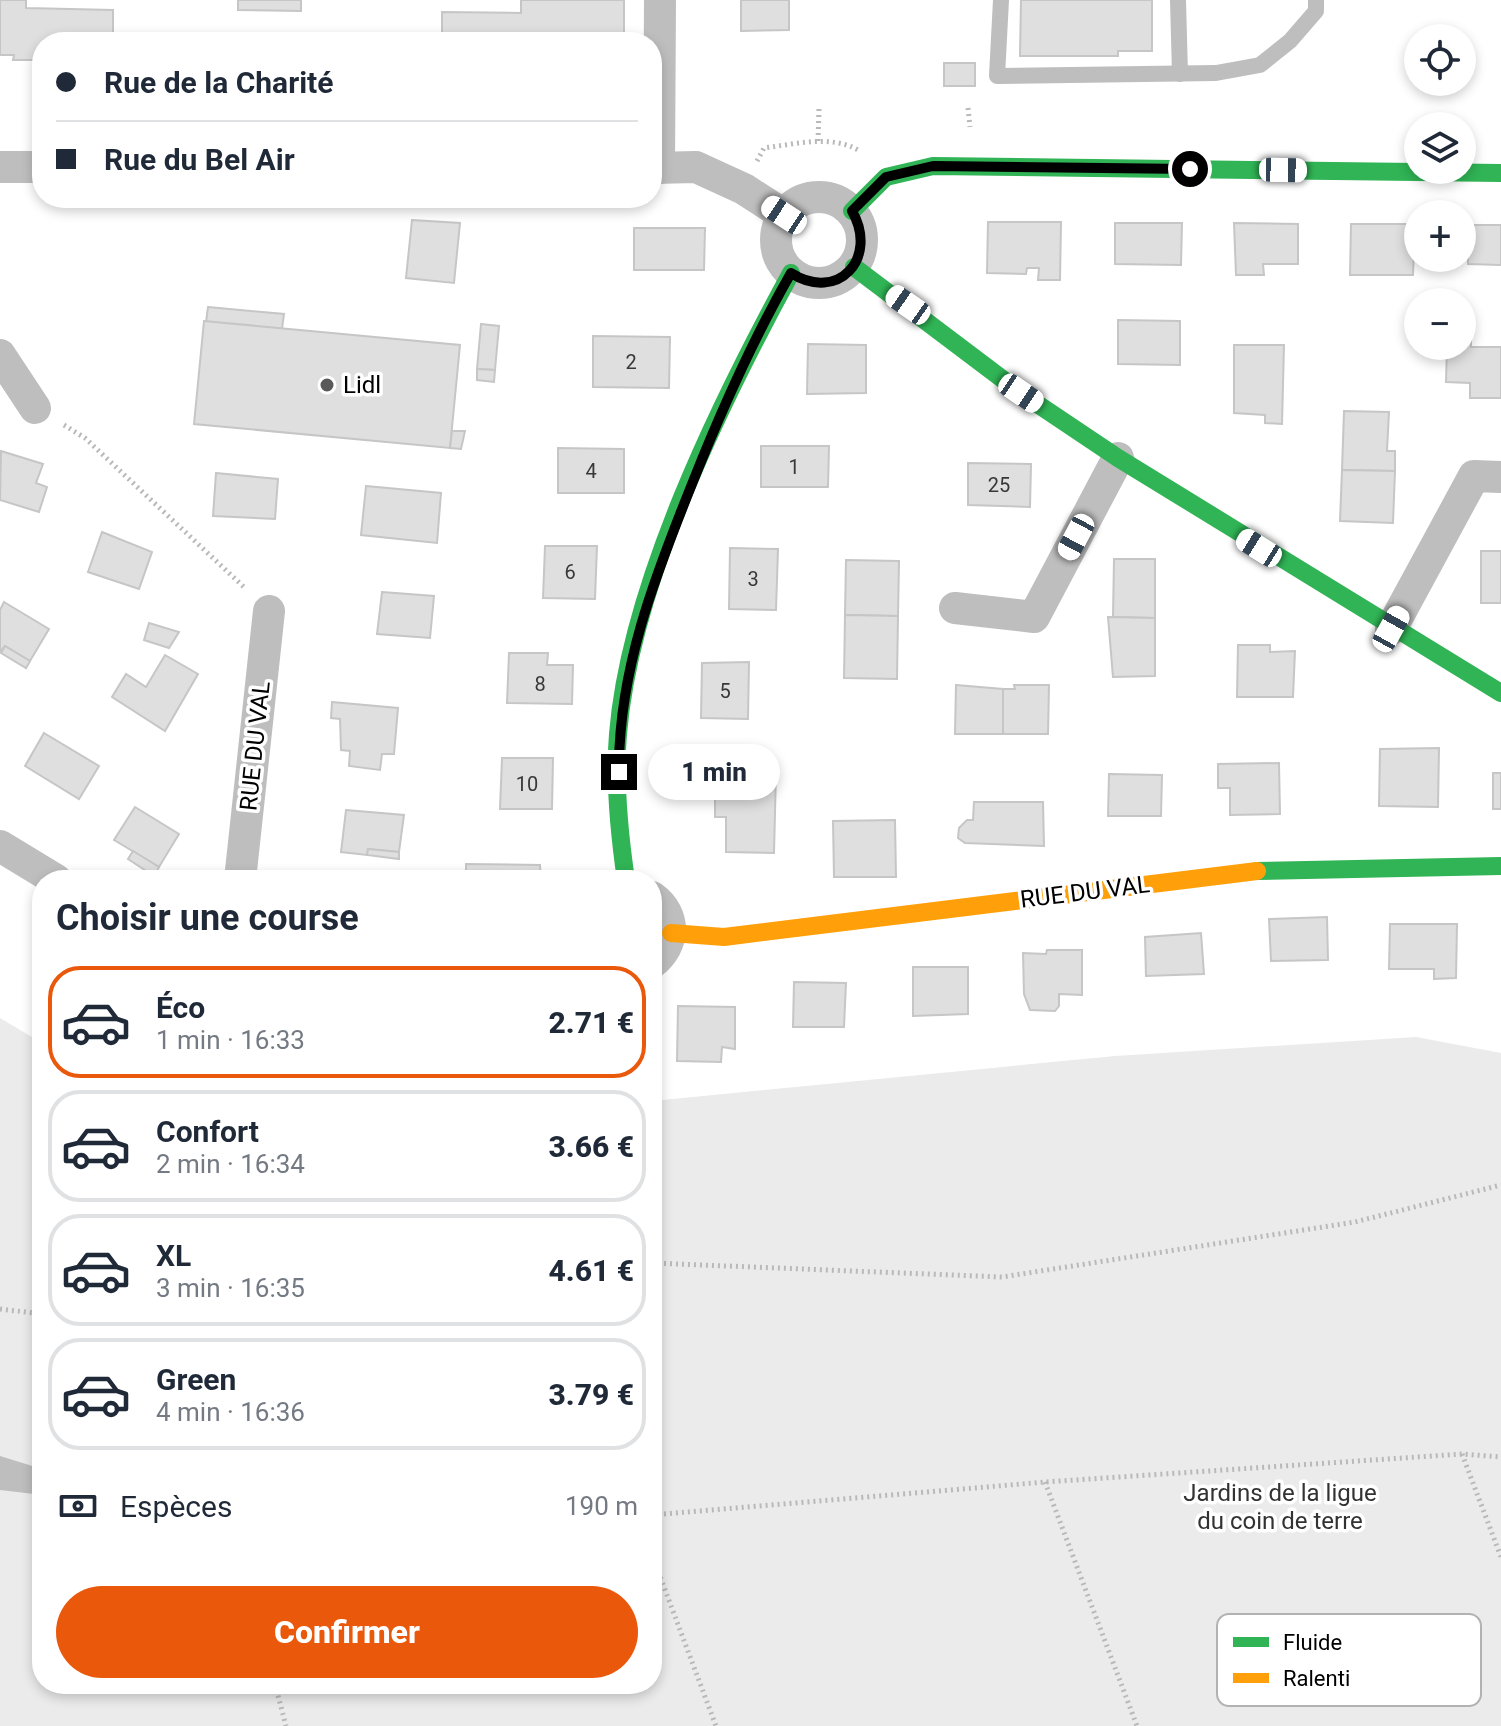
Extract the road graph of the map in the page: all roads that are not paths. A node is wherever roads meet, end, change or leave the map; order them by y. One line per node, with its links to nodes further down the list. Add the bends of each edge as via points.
1 (660, 0): 5 (street)
2 (1001, 0): 6 (lane, via 997,76)
3 (1178, 0): 6 (lane)
4 (1316, 0): 6 (lane, via 1316,11 1260,65)
5 (659, 32)
6 (1180, 74)
7 (0, 167): 8 (street)
8 (32, 167)
9 (662, 168): 12 (street, via 696,167)
10 (1501, 173): 11 (street, via 933,166 886,177)
11 (852, 211): 12 (street, via 817,196); 13 (street, via 863,239)
12 (784, 215): 14 (street, via 775,239 782,264)
13 (854, 267): 14 (street, via 843,277 817,284); 17 (street, via 1021,393)
14 (791, 273): 27 (street, via 760,327 653,581 625,687 618,740)
15 (0, 355): 16 (street)
16 (35, 408)
17 (1118, 458): 19 (street, via 1034,617); 21 (street)
18 (1501, 477): 21 (street, via 1474,476)
19 (955, 608)
20 (269, 611): 26 (street, RUE DU VAL)
21 (1391, 629): 22 (street)
22 (1501, 693)
23 (0, 846): 25 (street)
24 (1501, 866): 29 (street, RUE DU VAL, via 1250,871 724,937)
25 (40, 870)
26 (241, 870)
27 (624, 870)
28 (662, 907): 29 (street)
29 (671, 933): 30 (street)
30 (662, 952)

